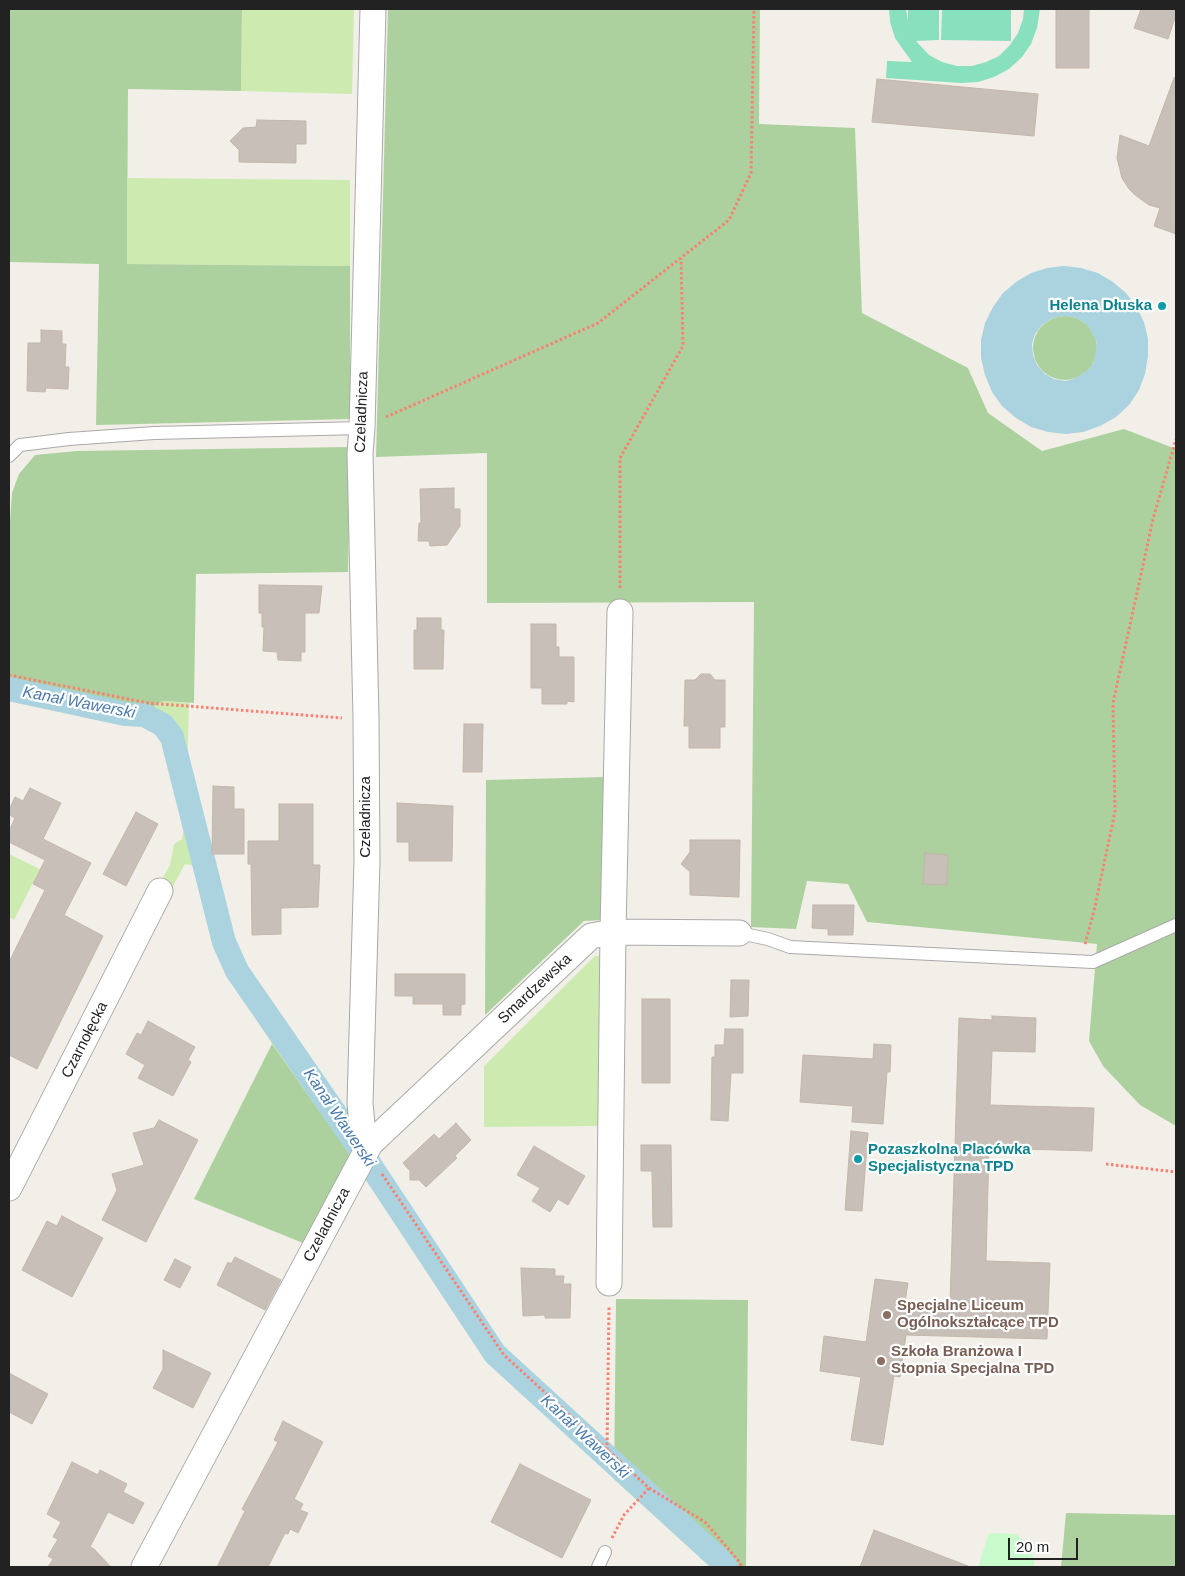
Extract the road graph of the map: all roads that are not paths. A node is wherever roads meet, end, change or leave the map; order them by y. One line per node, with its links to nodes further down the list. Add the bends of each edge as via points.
1 (373, 9): 2 (street, Czeladnicza)
2 (362, 428): 3 (lane, via 69,438 20,445); 9 (street, Czeladnicza, via 367,860 360,1102)
3 (9, 456)
4 (620, 612): 7 (street)
5 (160, 891): 10 (street, Czarnołęcka)
6 (1176, 925): 8 (lane, via 1093,962 790,947)
7 (613, 932): 8 (street, Smardzewska); 9 (street, Smardzewska, via 591,936); 11 (street)
8 (739, 933)
9 (365, 1153): 13 (street, Czeladnicza)
10 (9, 1188)
11 (609, 1283)
12 (605, 1552): 14 (lane)
13 (144, 1567)
14 (598, 1567)

